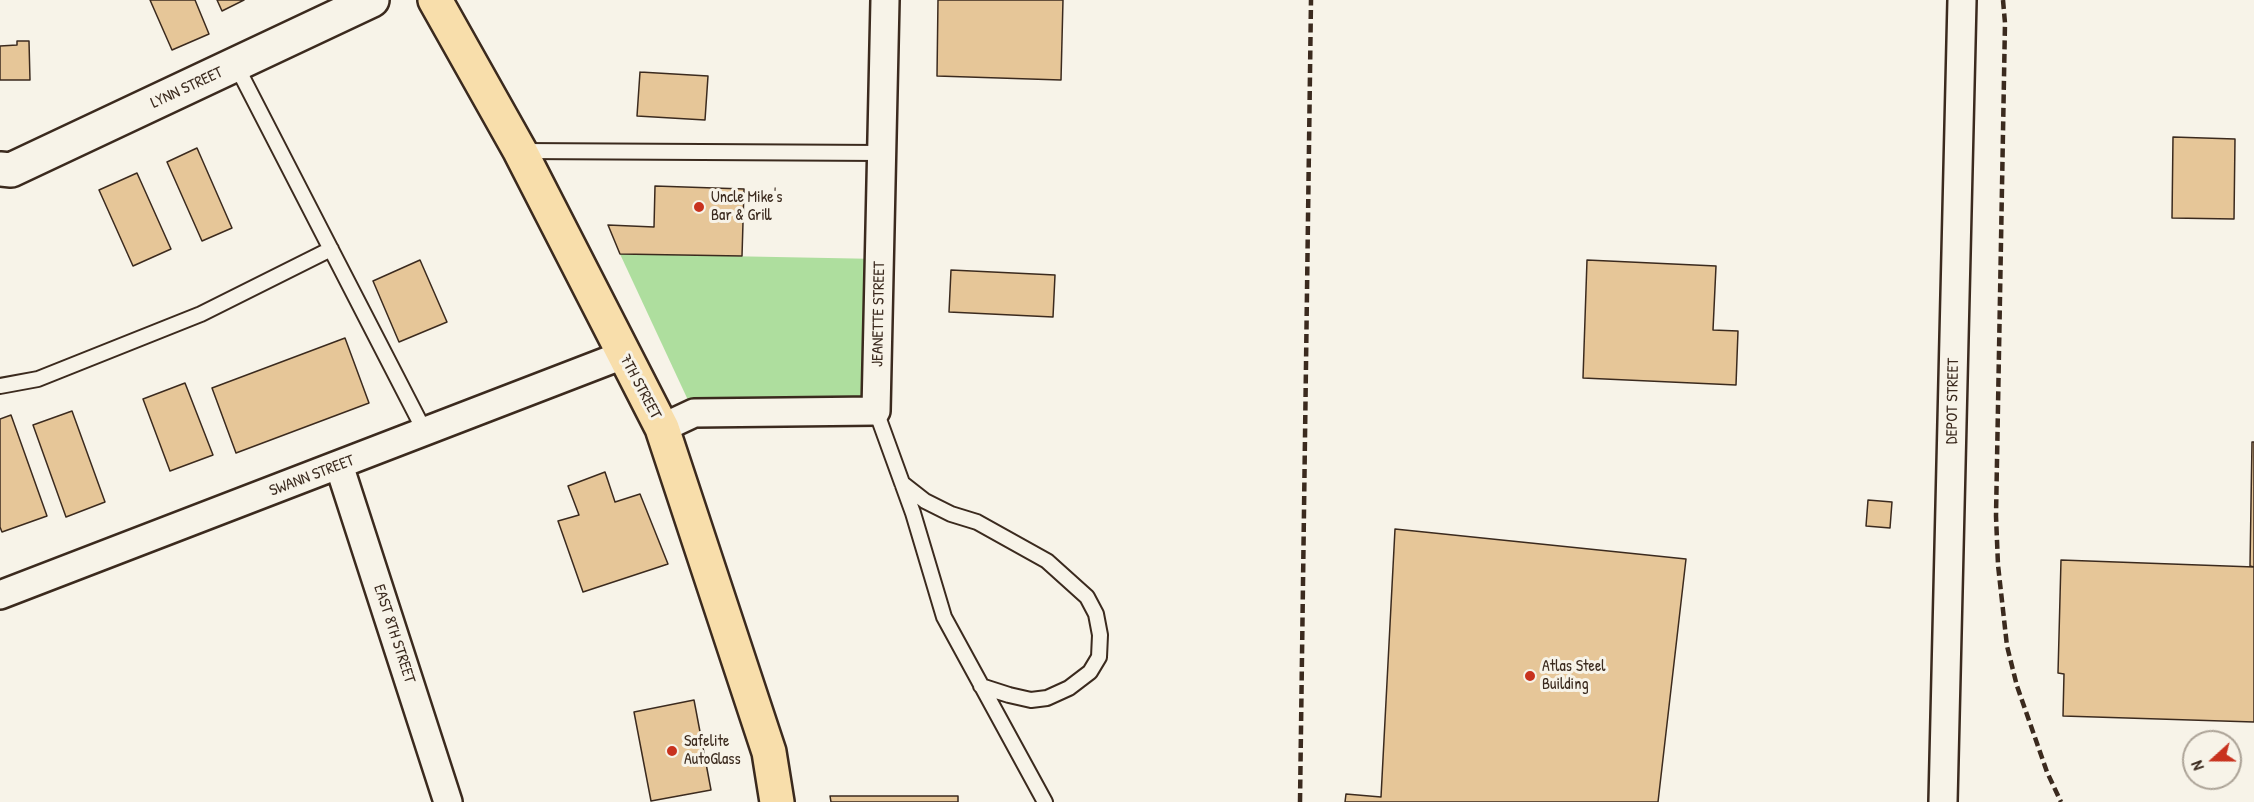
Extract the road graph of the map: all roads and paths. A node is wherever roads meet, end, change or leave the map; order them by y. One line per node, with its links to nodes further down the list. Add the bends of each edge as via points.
1 (372, 0): 5 (street, LYNN STREET)
2 (435, 0): 6 (main road, 7TH STREET)
3 (885, 0): 7 (street, JEANETTE STREET)
4 (1962, 0): 22 (street, DEPOT STREET)
5 (236, 64): 8 (street, LYNN STREET, via 11,170); 9 (lane)
6 (520, 151): 7 (lane); 10 (main road, 7TH STREET)
7 (882, 153): 12 (street, JEANETTE STREET)
8 (0, 170)
9 (331, 249): 11 (lane, via 201,314 38,379); 14 (lane)
10 (623, 355): 13 (main road, 7TH STREET); 14 (street, SWANN STREET)
11 (0, 386)
12 (876, 411): 13 (street, via 694,413); 16 (lane)
13 (662, 428): 20 (main road, 7TH STREET, via 769,752)
14 (425, 432): 15 (street, SWANN STREET)
15 (339, 465): 17 (street, SWANN STREET); 19 (street, EAST 8TH STREET)
16 (902, 483): 18 (lane, via 944,617); 18 (lane, via 925,501 986,527 1047,561 1087,597 1096,614 1099,657 1090,672 1069,688 1031,700)
17 (0, 595)
18 (981, 686): 21 (lane)
19 (448, 802)
20 (777, 802)
21 (1045, 802)
22 (1943, 802)

